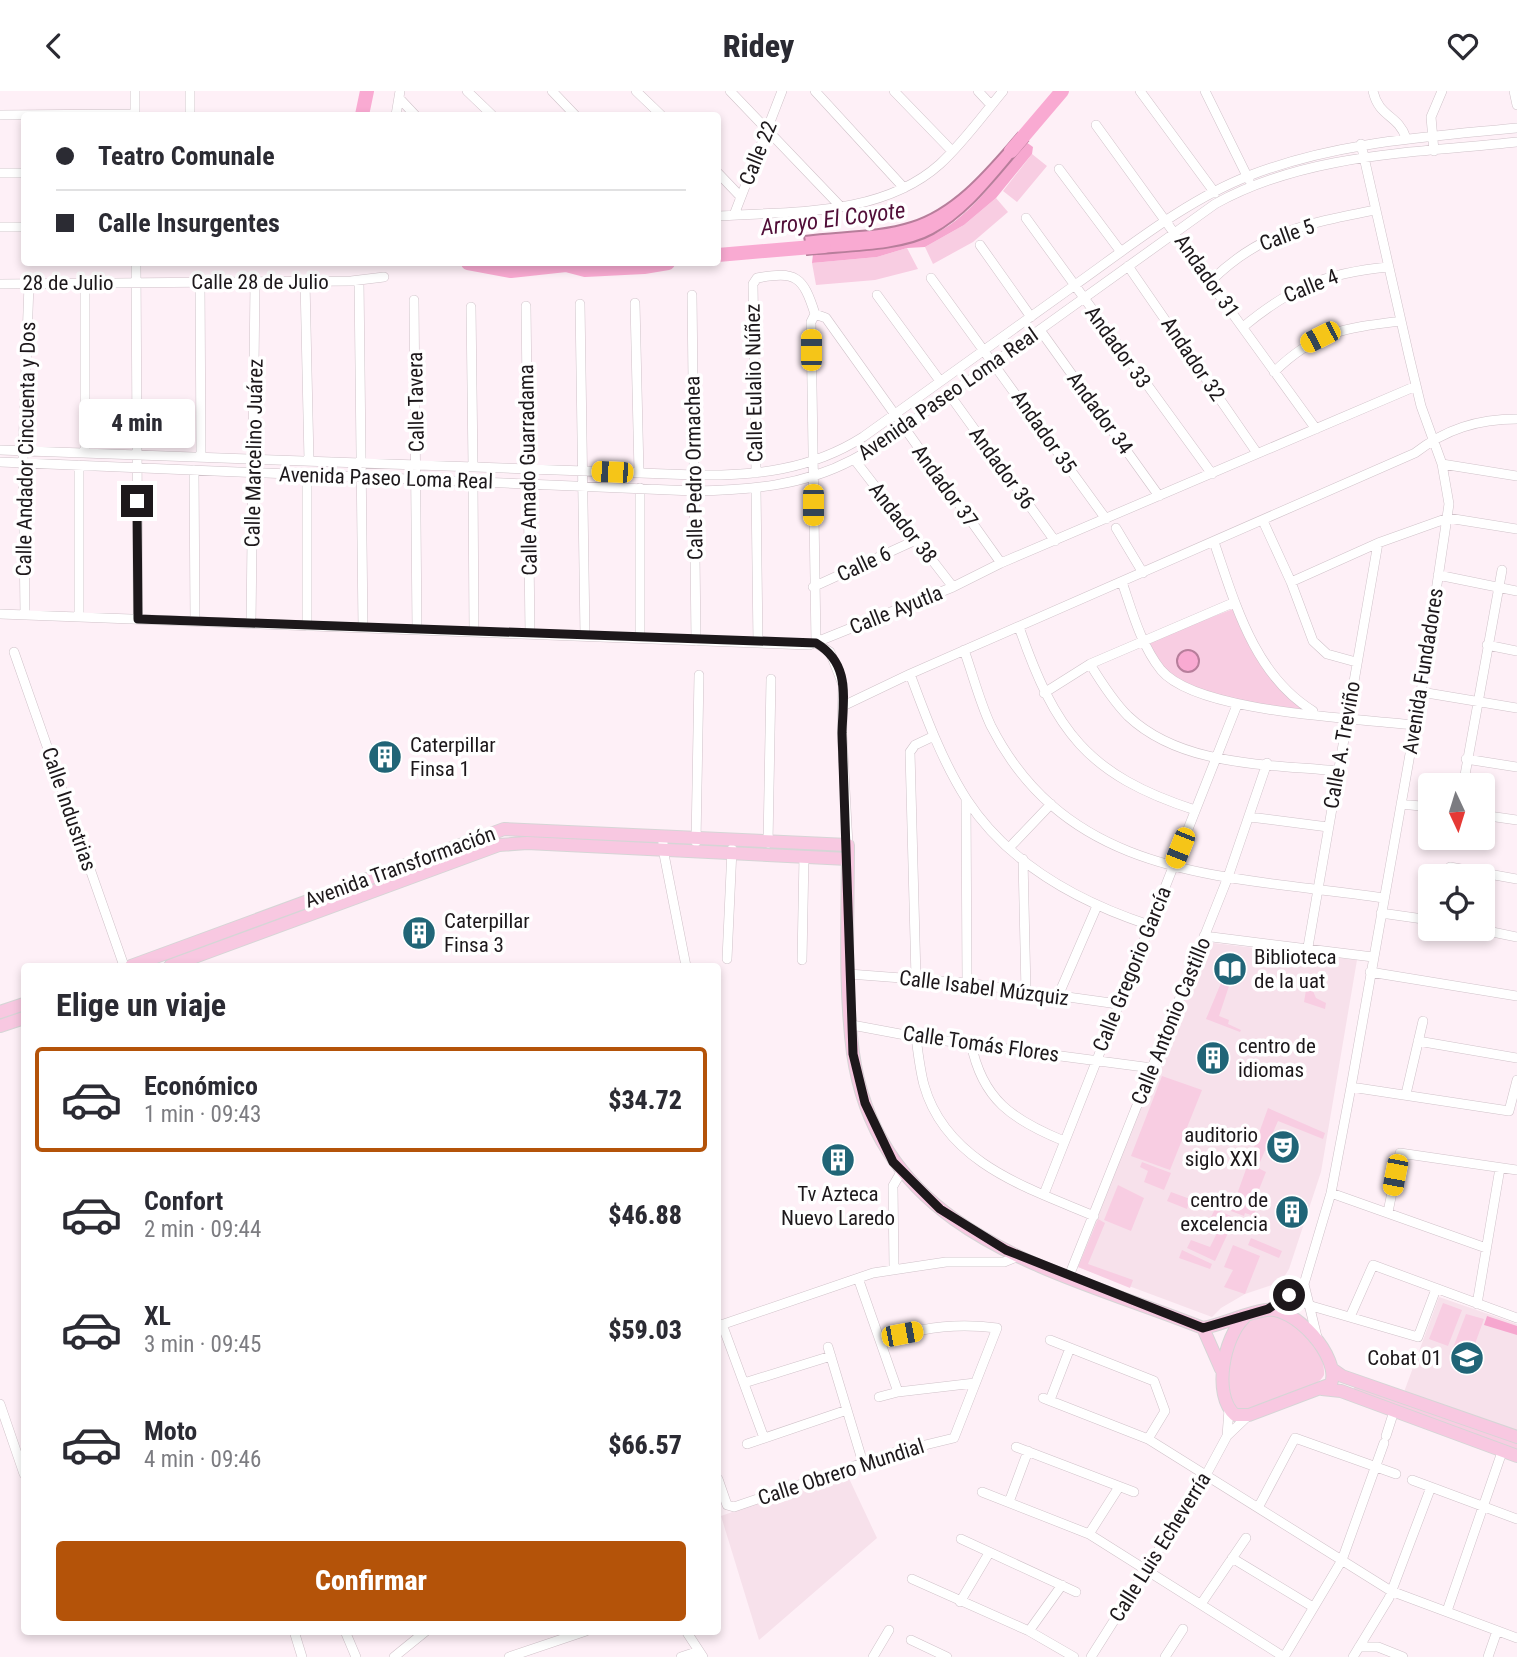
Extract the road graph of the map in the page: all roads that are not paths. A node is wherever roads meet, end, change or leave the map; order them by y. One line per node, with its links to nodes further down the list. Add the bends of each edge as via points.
1 (135, 91): 20 (street)
2 (190, 91): 21 (street)
3 (467, 91): 23 (street)
4 (552, 91): 24 (street)
5 (636, 91): 25 (street)
6 (730, 91): 29 (street)
7 (782, 91): 29 (street, Calle 22)
8 (815, 91): 44 (street)
9 (894, 91): 35 (street)
10 (978, 91): 18 (street)
11 (1003, 91): 18 (street)
12 (1140, 91): 45 (street)
13 (1205, 91): 43 (street)
14 (1373, 91): 32 (street, via 1380,111 1400,123)
15 (1442, 91): 31 (street, via 1431,117)
16 (1514, 91): 19 (street)
17 (399, 95): 22 (street)
18 (991, 105): 35 (street)
19 (1517, 105)
20 (135, 112)
21 (190, 112)
22 (413, 112)
23 (489, 112)
24 (572, 112)
25 (658, 112)
26 (0, 115): 27 (street)
27 (21, 115)
28 (1096, 125): 52 (street, Andador 31)
29 (768, 128): 46 (street, Calle 22); 47 (street)
30 (1517, 128): 31 (street, Avenida Paseo Loma Real)
31 (1434, 136): 32 (street, Avenida Paseo Loma Real); 36 (street)
32 (1406, 138): 34 (street, Avenida Paseo Loma Real)
33 (1517, 142): 36 (street, Avenida Paseo Loma Real)
34 (1361, 143): 37 (street, Avenida Fundadores); 39 (street, Avenida Paseo Loma Real)
35 (952, 151): 44 (street)
36 (1434, 151): 37 (street, Avenida Paseo Loma Real)
37 (1364, 159): 39 (street, Avenida Paseo Loma Real); 48 (street, Avenida Fundadores)
38 (1059, 169): 57 (street)
39 (1273, 172): 43 (street, Avenida Paseo Loma Real)
40 (0, 173): 41 (street)
41 (21, 173)
42 (721, 176): 46 (street)
43 (1250, 181): 45 (street, Avenida Paseo Loma Real); 55 (street, Avenida Paseo Loma Real)
44 (904, 188): 47 (street)
45 (1215, 193): 52 (street, Avenida Paseo Loma Real)
46 (740, 196): 49 (street, Calle 22)
47 (839, 207): 49 (street)
48 (1375, 211): 60 (street, Avenida Fundadores); 65 (street, Calle 5, via 1276,235 1236,256)
49 (734, 215): 50 (street)
50 (721, 216)
51 (1026, 218): 72 (street, Andador 33)
52 (1168, 221): 55 (street, Andador 31); 57 (street, Avenida Paseo Loma Real)
53 (0, 227): 54 (street)
54 (21, 227)
55 (1177, 234): 59 (street, Avenida Paseo Loma Real); 65 (street, Andador 31)
56 (980, 245): 82 (street)
57 (1121, 252): 72 (street, Avenida Paseo Loma Real)
58 (136, 266): 70 (street)
59 (1128, 266): 75 (street, Avenida Paseo Loma Real); 100 (street, Andador 32)
60 (1388, 267): 83 (street, Avenida Fundadores); 84 (street, Calle 4, via 1346,271 1306,284)
61 (384, 277): 64 (street, Calle 28 de Julio)
62 (931, 278): 86 (street, Andador 35)
63 (305, 281): 64 (street, Calle 28 de Julio); 67 (street, Calle 28 de Julio); 105 (street)
64 (359, 281): 109 (street)
65 (1211, 281): 84 (street, Andador 31)
66 (200, 282): 67 (street, Calle 28 de Julio); 70 (street, Calle 28 de Julio); 102 (street)
67 (255, 282): 103 (street, Calle Marcelino Juárez)
68 (29, 283): 69 (street, 28 de Julio); 71 (street, 28 de Julio); 98 (street, Calle Andador Cincuenta y Dos)
69 (85, 283): 70 (street, 28 de Julio); 99 (street)
70 (136, 283): 101 (street)
71 (0, 284)
72 (1074, 286): 75 (street, Andador 33); 82 (street, Avenida Paseo Loma Real)
73 (692, 295): 123 (street, Calle Pedro Ormachea)
74 (877, 295): 89 (street)
75 (1083, 299): 85 (street, Avenida Paseo Loma Real); 122 (street, Andador 33)
76 (414, 300): 112 (street, Calle Tavera)
77 (635, 303): 119 (street)
78 (580, 304): 117 (street)
79 (526, 306): 115 (street, Calle Amado Guarradama)
80 (471, 307): 114 (street)
81 (813, 315): 92 (street, Andador 37, via 826,318); 107 (street); 120 (street, Calle Eulalio Núñez, via 803,282 797,277 757,278 752,292)
82 (1031, 317): 86 (street, Avenida Paseo Loma Real)
83 (1401, 321): 88 (street, via 1320,337 1301,347); 90 (street, Avenida Fundadores)
84 (1243, 327): 88 (street, Andador 31)
85 (1040, 330): 87 (street, Avenida Paseo Loma Real); 134 (street, Andador 34)
86 (986, 350): 87 (street, Andador 35); 89 (street, Avenida Paseo Loma Real)
87 (995, 363): 91 (street, Avenida Paseo Loma Real); 136 (street, Andador 35)
88 (1274, 372): 95 (street, Andador 31)
89 (940, 381): 92 (street, Avenida Paseo Loma Real)
90 (1416, 386): 95 (street, Calle Ayutla); 96 (street, Avenida Fundadores)
91 (949, 394): 94 (street, Avenida Paseo Loma Real); 141 (street, Andador 36)
92 (894, 415): 94 (street, Andador 37); 107 (street, Avenida Paseo Loma Real, via 839,452)
93 (1517, 419): 96 (street, via 1477,421)
94 (903, 428): 104 (street, Avenida Paseo Loma Real); 144 (street, Andador 37)
95 (1316, 429): 100 (street, Calle Ayutla)
96 (1433, 439): 110 (street, Avenida Fundadores); 137 (street, via 1415,453)
97 (0, 450): 98 (street, Avenida Paseo Loma Real)
98 (23, 450): 99 (street, Avenida Paseo Loma Real); 108 (street, Calle Andador Cincuenta y Dos)
99 (85, 453): 101 (street, Avenida Paseo Loma Real)
100 (1257, 453): 122 (street, Calle Ayutla)
101 (137, 454): 102 (street, Avenida Paseo Loma Real); 113 (street)
102 (201, 457): 103 (street, Avenida Paseo Loma Real)
103 (255, 459): 105 (street, Avenida Paseo Loma Real); 118 (street, Calle Marcelino Juárez)
104 (854, 459): 126 (street, Avenida Paseo Loma Real); 140 (street, Andador 38)
105 (309, 461): 109 (street, Avenida Paseo Loma Real)
106 (0, 462): 108 (street, Avenida Paseo Loma Real)
107 (812, 462): 120 (street, Avenida Paseo Loma Real); 126 (street)
108 (24, 463): 111 (street, Avenida Paseo Loma Real); 156 (street, Calle Andador Cincuenta y Dos)
109 (361, 463): 112 (street, Avenida Paseo Loma Real); 125 (street)
110 (1442, 464): 124 (street); 135 (street, Avenida Fundadores)
111 (79, 465): 113 (street, Avenida Paseo Loma Real); 157 (street)
112 (416, 465): 114 (street, Avenida Paseo Loma Real); 127 (street, Calle Tavera)
113 (137, 467): 116 (street, Avenida Paseo Loma Real); 158 (street)
114 (473, 467): 115 (street, Avenida Paseo Loma Real)
115 (529, 469): 117 (street, Avenida Paseo Loma Real); 129 (street, Calle Amado Guarradama)
116 (194, 470): 118 (street, Avenida Paseo Loma Real); 159 (street)
117 (584, 471): 119 (street, Avenida Paseo Loma Real); 130 (street)
118 (255, 472): 121 (street, Avenida Paseo Loma Real); 160 (street, Calle Marcelino Juárez)
119 (639, 473): 123 (street, Avenida Paseo Loma Real)
120 (756, 473): 123 (street, Avenida Paseo Loma Real)
121 (307, 474): 125 (street, Avenida Paseo Loma Real); 161 (street)
122 (1212, 474): 134 (street, Calle Ayutla)
123 (695, 475): 133 (street, Calle Pedro Ormachea)
124 (1517, 476)
125 (362, 477): 127 (street, Avenida Paseo Loma Real); 163 (street)
126 (813, 477): 132 (street, Avenida Paseo Loma Real); 150 (street)
127 (417, 479): 128 (street, Avenida Paseo Loma Real); 164 (street, Calle Tavera)
128 (473, 481): 129 (street, Avenida Paseo Loma Real); 165 (street)
129 (529, 484): 130 (street, Avenida Paseo Loma Real); 166 (street, Calle Amado Guarradama)
130 (585, 486): 131 (street, Avenida Paseo Loma Real); 167 (street)
131 (640, 488): 133 (street, Avenida Paseo Loma Real); 168 (street)
132 (756, 488): 133 (street, Avenida Paseo Loma Real); 171 (street, Calle Eulalio Núñez)
133 (695, 491): 169 (street, Calle Pedro Ormachea)
134 (1159, 496): 136 (street, Calle Ayutla)
135 (1448, 517): 139 (street); 143 (street); 147 (street, Avenida Fundadores)
136 (1106, 519): 141 (street, Calle Ayutla)
137 (1263, 521): 142 (street); 149 (street)
138 (1116, 529): 146 (street)
139 (1517, 529)
140 (916, 540): 150 (street, Calle 6); 151 (street, Andador 38)
141 (1055, 541): 144 (street, Calle Ayutla)
142 (1214, 542): 146 (street); 154 (street)
143 (1378, 543): 149 (street); 177 (street, Calle A. Treviño)
144 (1001, 563): 151 (street, Calle Ayutla)
145 (1502, 571): 152 (street)
146 (1143, 573): 148 (street)
147 (1438, 575): 152 (street); 183 (street, Avenida Fundadores)
148 (1122, 582): 162 (street); 170 (street)
149 (1291, 582): 177 (street, via 1306,628 1318,648)
150 (813, 587): 172 (street)
151 (953, 587): 172 (street, Calle Ayutla)
152 (1498, 587): 153 (street); 173 (street)
153 (1517, 590)
154 (1235, 602): 170 (street); 188 (street, via 1269,670 1295,700)
155 (0, 614): 156 (street, Calle Ayutla)
156 (25, 615): 157 (street, Calle Ayutla)
157 (79, 617): 158 (street, Calle Ayutla)
158 (138, 619): 159 (street, Calle Ayutla)
159 (195, 621): 160 (street, Calle Ayutla)
160 (251, 624): 161 (street, Calle Ayutla)
161 (307, 626): 163 (street, Calle Ayutla)
162 (1019, 627): 174 (street); 182 (street)
163 (363, 628): 164 (street, Calle Ayutla)
164 (417, 630): 165 (street, Calle Ayutla)
165 (474, 632): 166 (street, Calle Ayutla)
166 (530, 634): 167 (street, Calle Ayutla)
167 (585, 636): 168 (street, Calle Ayutla)
168 (640, 638): 169 (street, Calle Ayutla)
169 (696, 641): 171 (street, Calle Ayutla)
170 (1143, 641): 178 (street); 185 (street, via 1171,680 1194,693)
171 (758, 643): 172 (street, Calle Ayutla)
172 (816, 643): 186 (street, via 838,664)
173 (1487, 645): 175 (street); 184 (street)
174 (964, 650): 179 (street); 199 (street, via 1001,744)
175 (1517, 651)
176 (13, 652): 238 (street, Calle Industrias)
177 (1356, 662): 189 (street, Calle A. Treviño)
178 (1090, 664): 182 (street); 192 (street, via 1128,716 1173,744)
179 (910, 674): 186 (street); 191 (street)
180 (699, 675): 212 (street)
181 (771, 679): 211 (street)
182 (1044, 692): 202 (street, via 1071,735 1099,764 1142,792)
183 (1421, 692): 184 (street); 190 (street, Avenida Fundadores)
184 (1476, 701): 187 (street); 193 (street)
185 (1237, 705): 188 (street); 192 (street, Calle Gregorio García)
186 (843, 706): 216 (street)
187 (1517, 708)
188 (1317, 714): 189 (street)
189 (1347, 717): 190 (street); 196 (street, Calle A. Treviño)
190 (1414, 725): 200 (street, Avenida Fundadores)
191 (934, 736): 198 (street); 243 (street, via 910,752)
192 (1216, 757): 194 (street); 202 (street, Calle Gregorio García)
193 (1466, 759): 195 (street); 197 (street)
194 (1267, 763): 196 (street); 203 (street, Calle Antonio Castillo)
195 (1517, 767)
196 (1338, 771): 206 (street, Calle A. Treviño)
197 (1464, 773)
198 (966, 799): 215 (street); 244 (street)
199 (1051, 804): 215 (street); 219 (street, via 1115,847)
200 (1401, 804): 201 (street); 224 (street, Avenida Fundadores)
201 (1418, 806)
202 (1195, 810): 219 (street, Calle Gregorio García)
203 (1250, 817): 206 (street); 220 (street, Calle Antonio Castillo)
204 (1495, 817): 205 (street)
205 (1517, 820)
206 (1328, 827): 223 (street, Calle A. Treviño)
207 (615, 834): 208 (main road, Avenida Transformación); 209 (main road, Avenida Transformación); 213 (main road)
208 (585, 839): 213 (main road, Avenida Transformación); 229 (main road, Avenida Transformación, via 462,850)
209 (637, 842): 210 (main road, Avenida Transformación); 213 (main road, Avenida Transformación)
210 (663, 843): 212 (main road, Avenida Transformación); 240 (street)
211 (768, 843): 214 (main road, Avenida Transformación); 216 (main road, Avenida Transformación)
212 (696, 844): 214 (main road, Avenida Transformación)
213 (615, 847)
214 (732, 847): 217 (main road, Avenida Transformación); 235 (street)
215 (1009, 848): 218 (street)
216 (848, 852): 217 (main road, Avenida Transformación); 242 (main road)
217 (804, 856): 236 (street)
218 (1023, 859): 225 (street); 245 (street)
219 (1172, 867): 220 (street); 228 (street, Calle Gregorio García)
220 (1228, 877): 223 (street); 231 (street, Calle Antonio Castillo)
221 (1495, 877): 222 (street)
222 (1517, 879)
223 (1318, 888): 224 (street); 233 (street, Calle A. Treviño)
224 (1383, 898): 226 (street, Avenida Fundadores)
225 (1097, 906): 228 (street); 246 (street)
226 (1381, 913): 227 (street); 234 (street, Avenida Fundadores)
227 (1418, 918)
228 (1149, 925): 248 (street, Calle Gregorio García)
229 (251, 929): 237 (main road, Avenida Transformación); 239 (main road, Avenida Transformación)
230 (1495, 932): 232 (street)
231 (1204, 936): 233 (street); 260 (street, Calle Antonio Castillo)
232 (1517, 937)
233 (1308, 947): 234 (street)
234 (1373, 957): 241 (street, Avenida Fundadores)
235 (727, 959)
236 (802, 960)
237 (160, 961)
238 (123, 963)
239 (177, 963)
240 (685, 963)
241 (1370, 972): 247 (street); 262 (street, Avenida Fundadores)
242 (849, 974): 243 (street, Calle Isabel Múzquiz); 253 (main road)
243 (916, 978): 244 (street, Calle Isabel Múzquiz)
244 (967, 983): 245 (street, Calle Isabel Múzquiz)
245 (1026, 992): 246 (street, Calle Isabel Múzquiz)
246 (1058, 996): 248 (street, Calle Isabel Múzquiz)
247 (1517, 996)
248 (1118, 1004): 259 (street, Calle Gregorio García)
249 (21, 1005): 250 (main road)
250 (0, 1012)
251 (21, 1019): 254 (main road)
252 (1423, 1021): 256 (street)
253 (852, 1025): 255 (street, Calle Tomás Flores); 267 (main road, via 853,1054 865,1103 885,1149)
254 (0, 1026)
255 (916, 1037): 257 (street, Calle Tomás Flores); 269 (street, via 925,1088 953,1135 986,1166)
256 (1418, 1041): 258 (street); 263 (street)
257 (971, 1042): 259 (street, Calle Tomás Flores); 264 (street, via 976,1067 998,1103 1023,1122)
258 (1517, 1058)
259 (1096, 1060): 260 (street, Calle Tomás Flores); 264 (street, Calle Gregorio García)
260 (1152, 1068): 271 (street, Calle Antonio Castillo)
261 (1517, 1080): 263 (street, via 1509,1111)
262 (1351, 1087): 263 (street); 268 (street, Avenida Fundadores)
263 (1406, 1094)
264 (1064, 1141): 269 (street, Calle Gregorio García)
265 (1500, 1168): 266 (street); 270 (street, via 1400,1153); 272 (street)
266 (1517, 1170)
267 (901, 1172): 273 (main road, via 955,1220); 274 (street, via 893,1186)
268 (1331, 1193): 270 (street); 277 (street, Avenida Fundadores)
269 (1044, 1194): 271 (street)
270 (1388, 1212): 272 (street)
271 (1094, 1216): 275 (street, Calle Antonio Castillo)
272 (1486, 1248): 279 (street)
273 (1019, 1256): 274 (street, via 1004,1262); 275 (main road)
274 (894, 1268): 276 (street)
275 (1069, 1276): 287 (main road)
276 (858, 1277): 285 (street); 290 (street)
277 (1304, 1284): 280 (street); 281 (street)
278 (1436, 1289): 279 (street); 282 (street, via 1418,1337); 282 (street, via 1373,1265)
279 (1477, 1304): 284 (street)
280 (1308, 1305): 282 (street); 288 (street)
281 (1268, 1309): 283 (main road); 288 (main road, via 1284,1314)
282 (1350, 1317)
283 (1244, 1318): 287 (main road); 292 (main road, via 1230,1335)
284 (1517, 1318)
285 (721, 1325)
286 (721, 1327): 294 (street)
287 (1203, 1328): 292 (main road)
288 (1317, 1337): 293 (main road)
289 (1050, 1340): 291 (street)
290 (882, 1342): 295 (street, via 929,1328 997,1328); 298 (street)
291 (1070, 1347): 309 (street, via 1154,1381 1165,1411); 309 (street, via 1046,1399)
292 (1221, 1369): 302 (main road)
293 (1332, 1369): 296 (main road); 297 (main road, via 1332,1382)
294 (744, 1383): 303 (street, via 830,1352); 308 (street)
295 (975, 1383): 298 (street); 315 (street, Calle Obrero Mundial, via 954,1438)
296 (1360, 1383): 299 (main road, via 1351,1387); 307 (main road)
297 (1321, 1389): 299 (main road); 305 (main road)
298 (898, 1392): 300 (street)
299 (1355, 1396): 304 (main road)
300 (879, 1397)
301 (0, 1405): 316 (street)
302 (1229, 1409): 305 (main road, via 1235,1415); 306 (street, Calle Luis Echeverría)
303 (847, 1410): 308 (street); 315 (street)
304 (1394, 1411): 313 (main road); 317 (street)
305 (1249, 1415): 306 (street, Calle Luis Echeverría)
306 (1227, 1436): 319 (street, Calle Luis Echeverría)
307 (1517, 1437)
308 (764, 1438): 310 (street)
309 (1148, 1439): 319 (street)
310 (747, 1444)
311 (1016, 1447): 312 (street)
312 (1028, 1451): 322 (street); 326 (street)
313 (1502, 1452): 314 (main road); 328 (street)
314 (1517, 1456)
315 (863, 1463): 321 (street, Calle Obrero Mundial, via 729,1506)
316 (21, 1465)
317 (1376, 1467): 318 (street); 327 (street, via 1295,1438); 335 (street)
318 (1396, 1474)
319 (1206, 1475): 327 (street); 336 (street, Calle Luis Echeverría)
320 (1412, 1480): 323 (street)
321 (721, 1486)
322 (1119, 1487): 325 (street); 330 (street)
323 (1431, 1487): 328 (street); 340 (street)
324 (982, 1492): 326 (street)
325 (1134, 1492)
326 (1009, 1502): 330 (street)
327 (1259, 1506): 335 (street)
328 (1483, 1506): 329 (street); 344 (street)
329 (1517, 1519)
330 (1089, 1534): 336 (street)
331 (1246, 1538): 334 (street)
332 (961, 1539): 333 (street)
333 (989, 1553): 338 (street); 341 (street)
334 (1232, 1558): 342 (street); 343 (street)
335 (1342, 1560): 340 (street); 343 (street)
336 (1146, 1571): 342 (street); 368 (street, Calle Luis Echeverría)
337 (912, 1579): 341 (street)
338 (1062, 1585): 339 (street); 348 (street)
339 (1076, 1591)
340 (1391, 1591): 344 (street); 356 (street)
341 (960, 1602): 348 (street)
342 (1201, 1604): 370 (street)
343 (1313, 1607): 370 (street)
344 (1447, 1611): 347 (street)
345 (1183, 1629): 359 (street)
346 (889, 1630): 365 (street)
347 (1497, 1630): 354 (street); 373 (street)
348 (1029, 1631): 367 (street)
349 (296, 1635): 360 (street)
350 (347, 1635): 361 (street)
351 (421, 1635): 362 (street)
352 (574, 1635): 363 (street)
353 (689, 1635): 358 (street)
354 (1517, 1638)
355 (911, 1640): 357 (street)
356 (1359, 1647): 371 (street); 372 (street, via 1378,1647)
357 (924, 1653): 366 (street)
358 (701, 1654): 364 (street)
359 (1167, 1654): 369 (street)
360 (301, 1657)
361 (356, 1657)
362 (394, 1657)
363 (509, 1657)
364 (681, 1657)
365 (873, 1657)
366 (947, 1657)
367 (1074, 1657)
368 (1091, 1657)
369 (1180, 1657)
370 (1284, 1657)
371 (1353, 1657)
372 (1403, 1657)
373 (1488, 1657)

